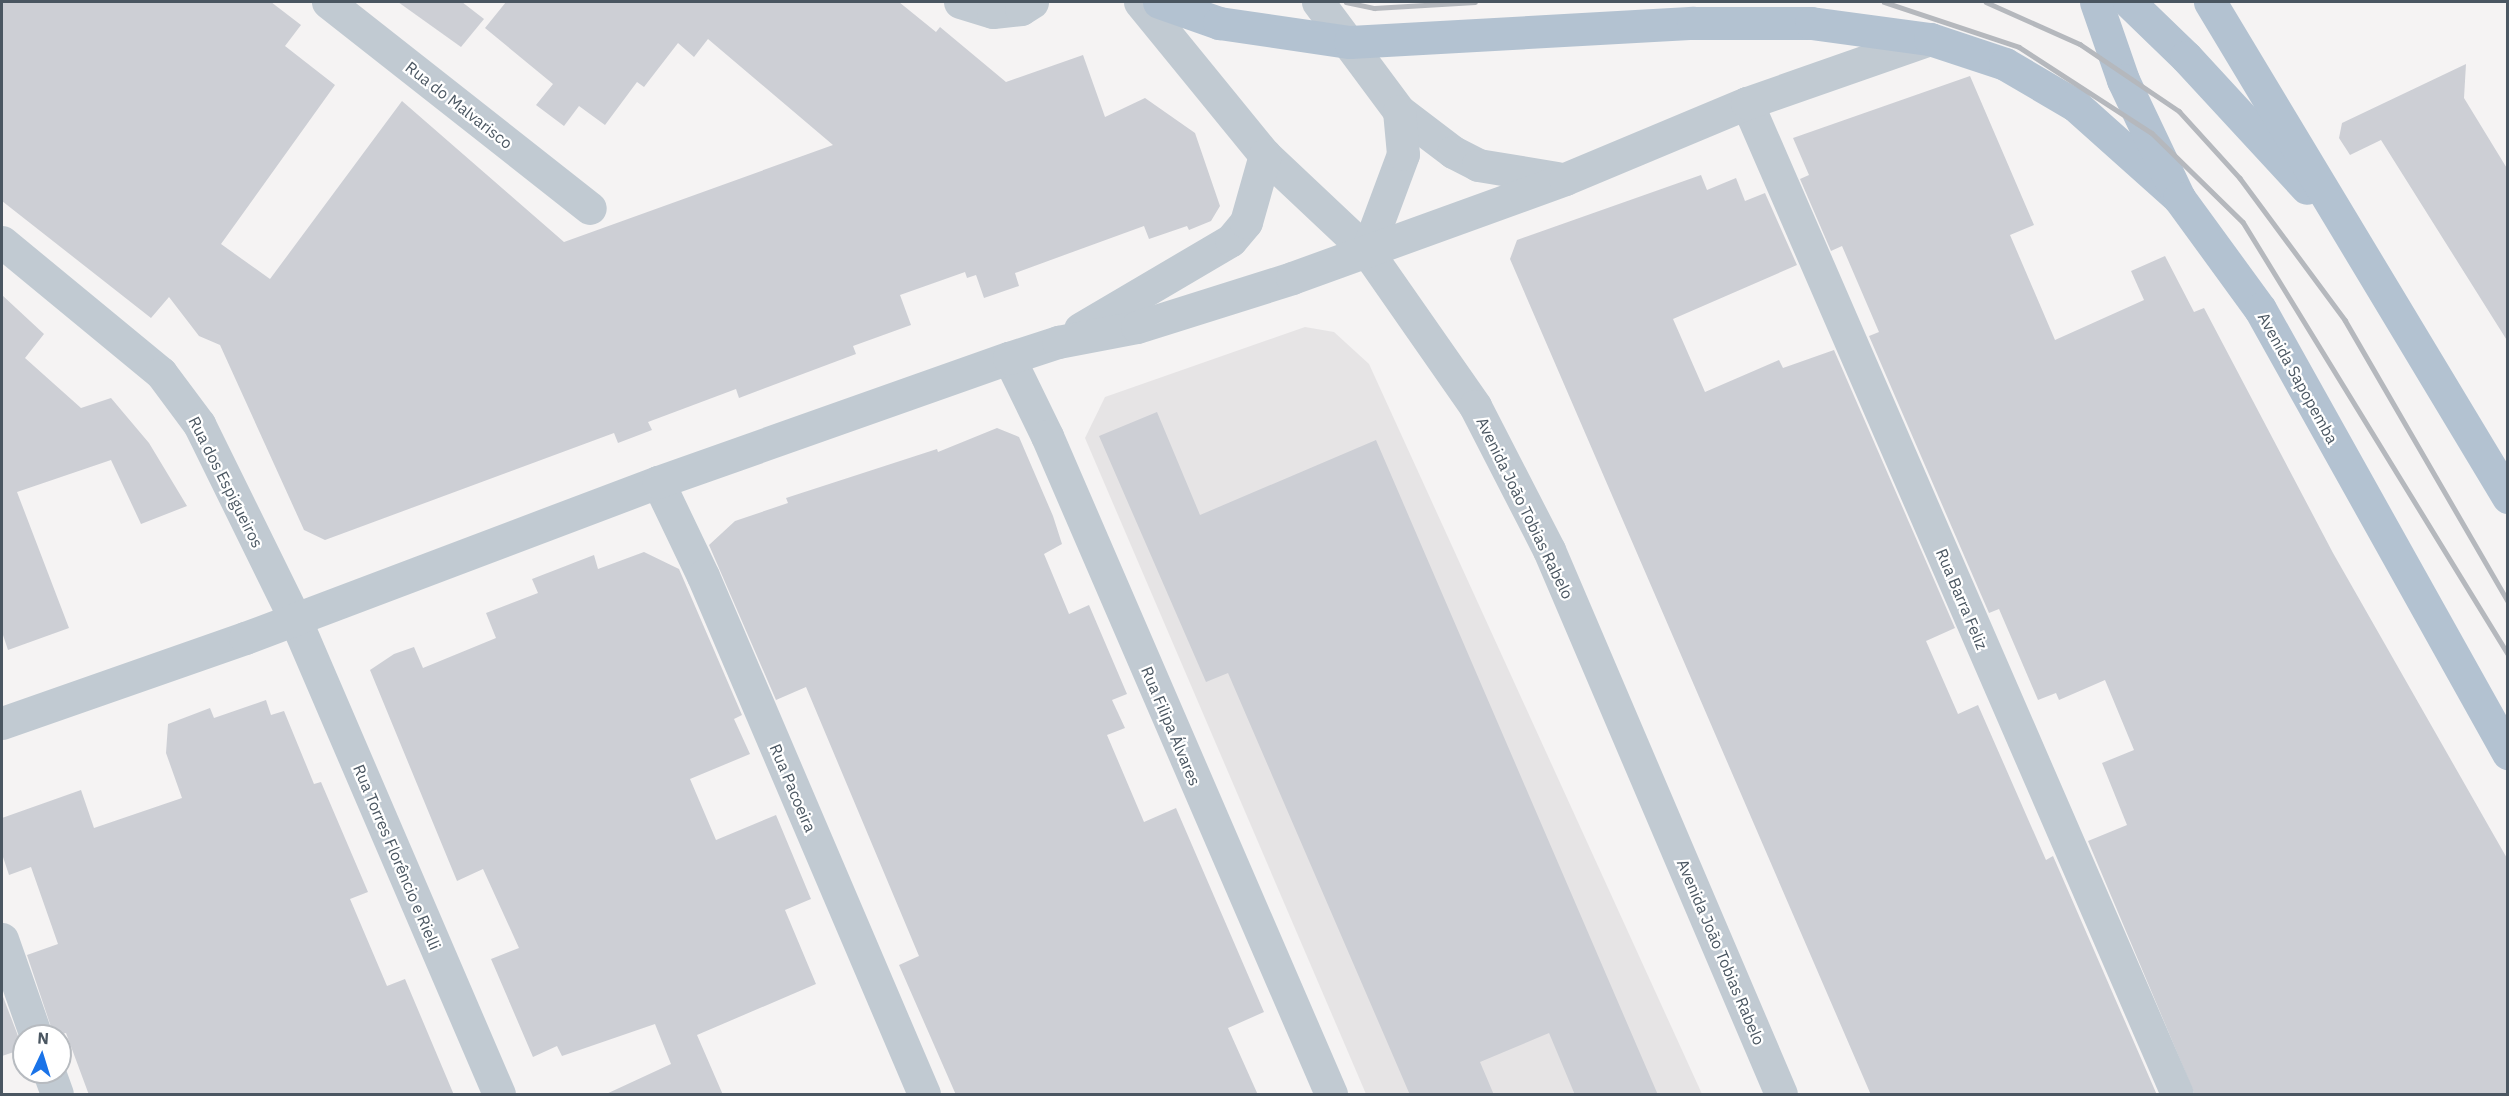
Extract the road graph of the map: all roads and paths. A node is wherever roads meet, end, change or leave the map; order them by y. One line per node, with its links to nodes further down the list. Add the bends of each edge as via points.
1 (328, 2): 17 (street, Rua do Malvarisco)
2 (960, 2): 3 (street, via 993,12 1021,9)
3 (1032, 2)
4 (1140, 2): 14 (street, Avenida João Tobias Rabelo)
5 (1159, 2): 11 (main road, via 1219,23)
6 (1318, 2): 11 (street)
7 (2096, 2): 16 (main road, Avenida Sapopemba, via 2123,80)
8 (2129, 2): 18 (main road, via 2186,57)
9 (2210, 2): 18 (main road)
10 (1930, 39): 11 (main road, via 1811,23 1692,23); 12 (street); 16 (main road, via 2005,64 2075,105)
11 (1350, 42): 13 (street)
12 (1747, 103): 15 (street); 34 (street, Rua Barra Feliz)
13 (1399, 111): 15 (street, via 1453,152 1478,165); 20 (street, via 1404,138 1402,162)
14 (1265, 155): 20 (street, Avenida João Tobias Rabelo); 21 (street, via 1246,222 1231,240)
15 (1565, 179): 20 (street)
16 (2179, 198): 27 (main road, Avenida Sapopemba, via 2260,309)
17 (590, 208)
18 (2348, 231): 24 (main road)
19 (2, 242): 25 (street, Rua dos Espigueiros, via 161,373 199,424)
20 (1367, 251): 21 (street, via 1137,327); 33 (street, Avenida João Tobias Rabelo, via 1475,406 1549,550)
21 (1058, 342): 22 (street)
22 (1009, 358): 23 (street); 32 (street, Rua Filipa Álvares, via 1047,436)
23 (658, 482): 25 (street); 31 (street, Rua Pacoeira, via 703,576)
24 (2508, 497)
25 (295, 619): 26 (street); 30 (street, Rua Torres Florêncio e Rielli)
26 (2, 723)
27 (2508, 753)
28 (2, 939): 29 (street)
29 (32, 1024)
30 (500, 1095)
31 (924, 1095)
32 (1331, 1095)
33 (1781, 1095)
34 (2177, 1095)

